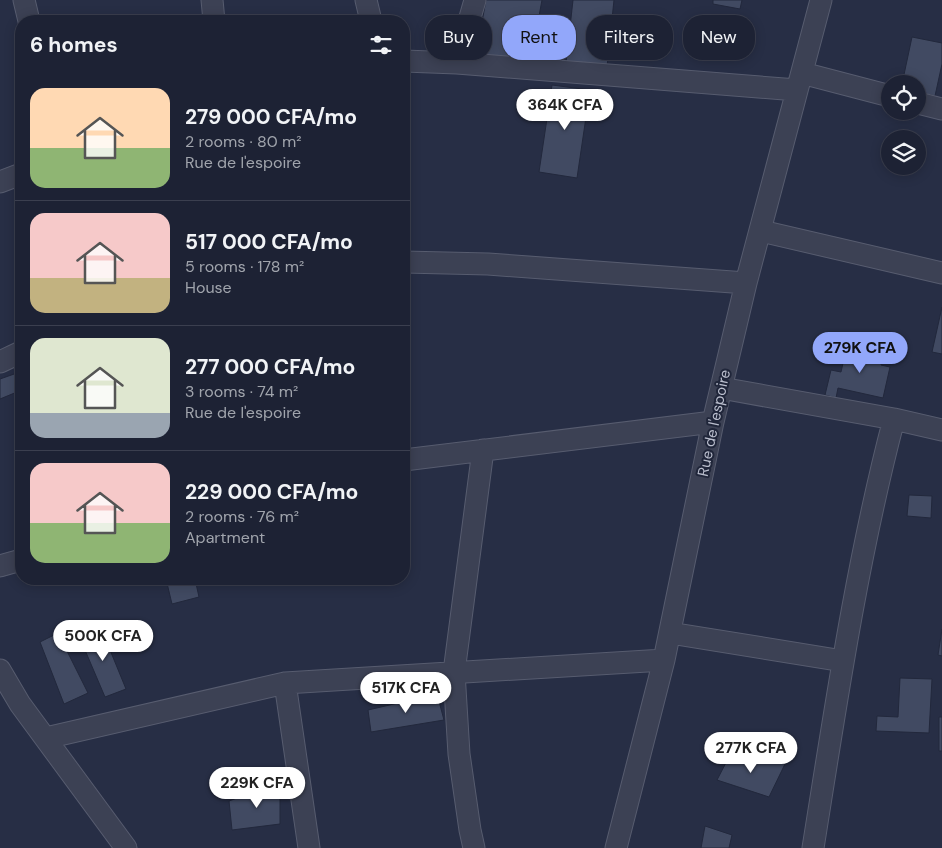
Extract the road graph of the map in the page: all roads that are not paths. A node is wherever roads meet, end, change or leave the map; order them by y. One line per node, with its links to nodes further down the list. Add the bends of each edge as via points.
1 (24, 0): 6 (street)
2 (212, 0): 7 (street)
3 (366, 0): 8 (street)
4 (475, 0): 10 (street)
5 (820, 0): 11 (street, Rue de l'espoire)
6 (28, 15)
7 (213, 15)
8 (370, 15)
9 (410, 61): 10 (street)
10 (457, 63): 11 (street)
11 (800, 81): 12 (street); 17 (street, Rue de l'espoire)
12 (881, 94)
13 (926, 105): 14 (street)
14 (942, 109)
15 (15, 176): 16 (street)
16 (0, 182)
17 (761, 231): 19 (street); 20 (street, Rue de l'espoire)
18 (410, 262): 20 (street, via 488,264)
19 (942, 273)
20 (746, 283): 23 (street, Rue de l'espoire)
21 (15, 355): 22 (street)
22 (0, 362)
23 (721, 388): 24 (street); 25 (street, Rue de l'espoire)
24 (894, 419): 26 (street); 33 (street, via 881,467)
25 (713, 422): 27 (street); 31 (street, Rue de l'espoire)
26 (942, 430)
27 (482, 450): 28 (street); 35 (street)
28 (410, 459)
29 (15, 562): 30 (street)
30 (0, 566)
31 (670, 633): 32 (street, Rue de l'espoire); 33 (street)
32 (664, 660): 35 (street); 41 (street, Rue de l'espoire)
33 (843, 661): 42 (street)
34 (0, 670): 37 (street)
35 (454, 672): 36 (street); 40 (street, via 460,754)
36 (285, 683): 37 (street); 39 (street)
37 (46, 738): 38 (street)
38 (126, 848)
39 (309, 848)
40 (474, 848)
41 (616, 848)
42 (813, 848)

